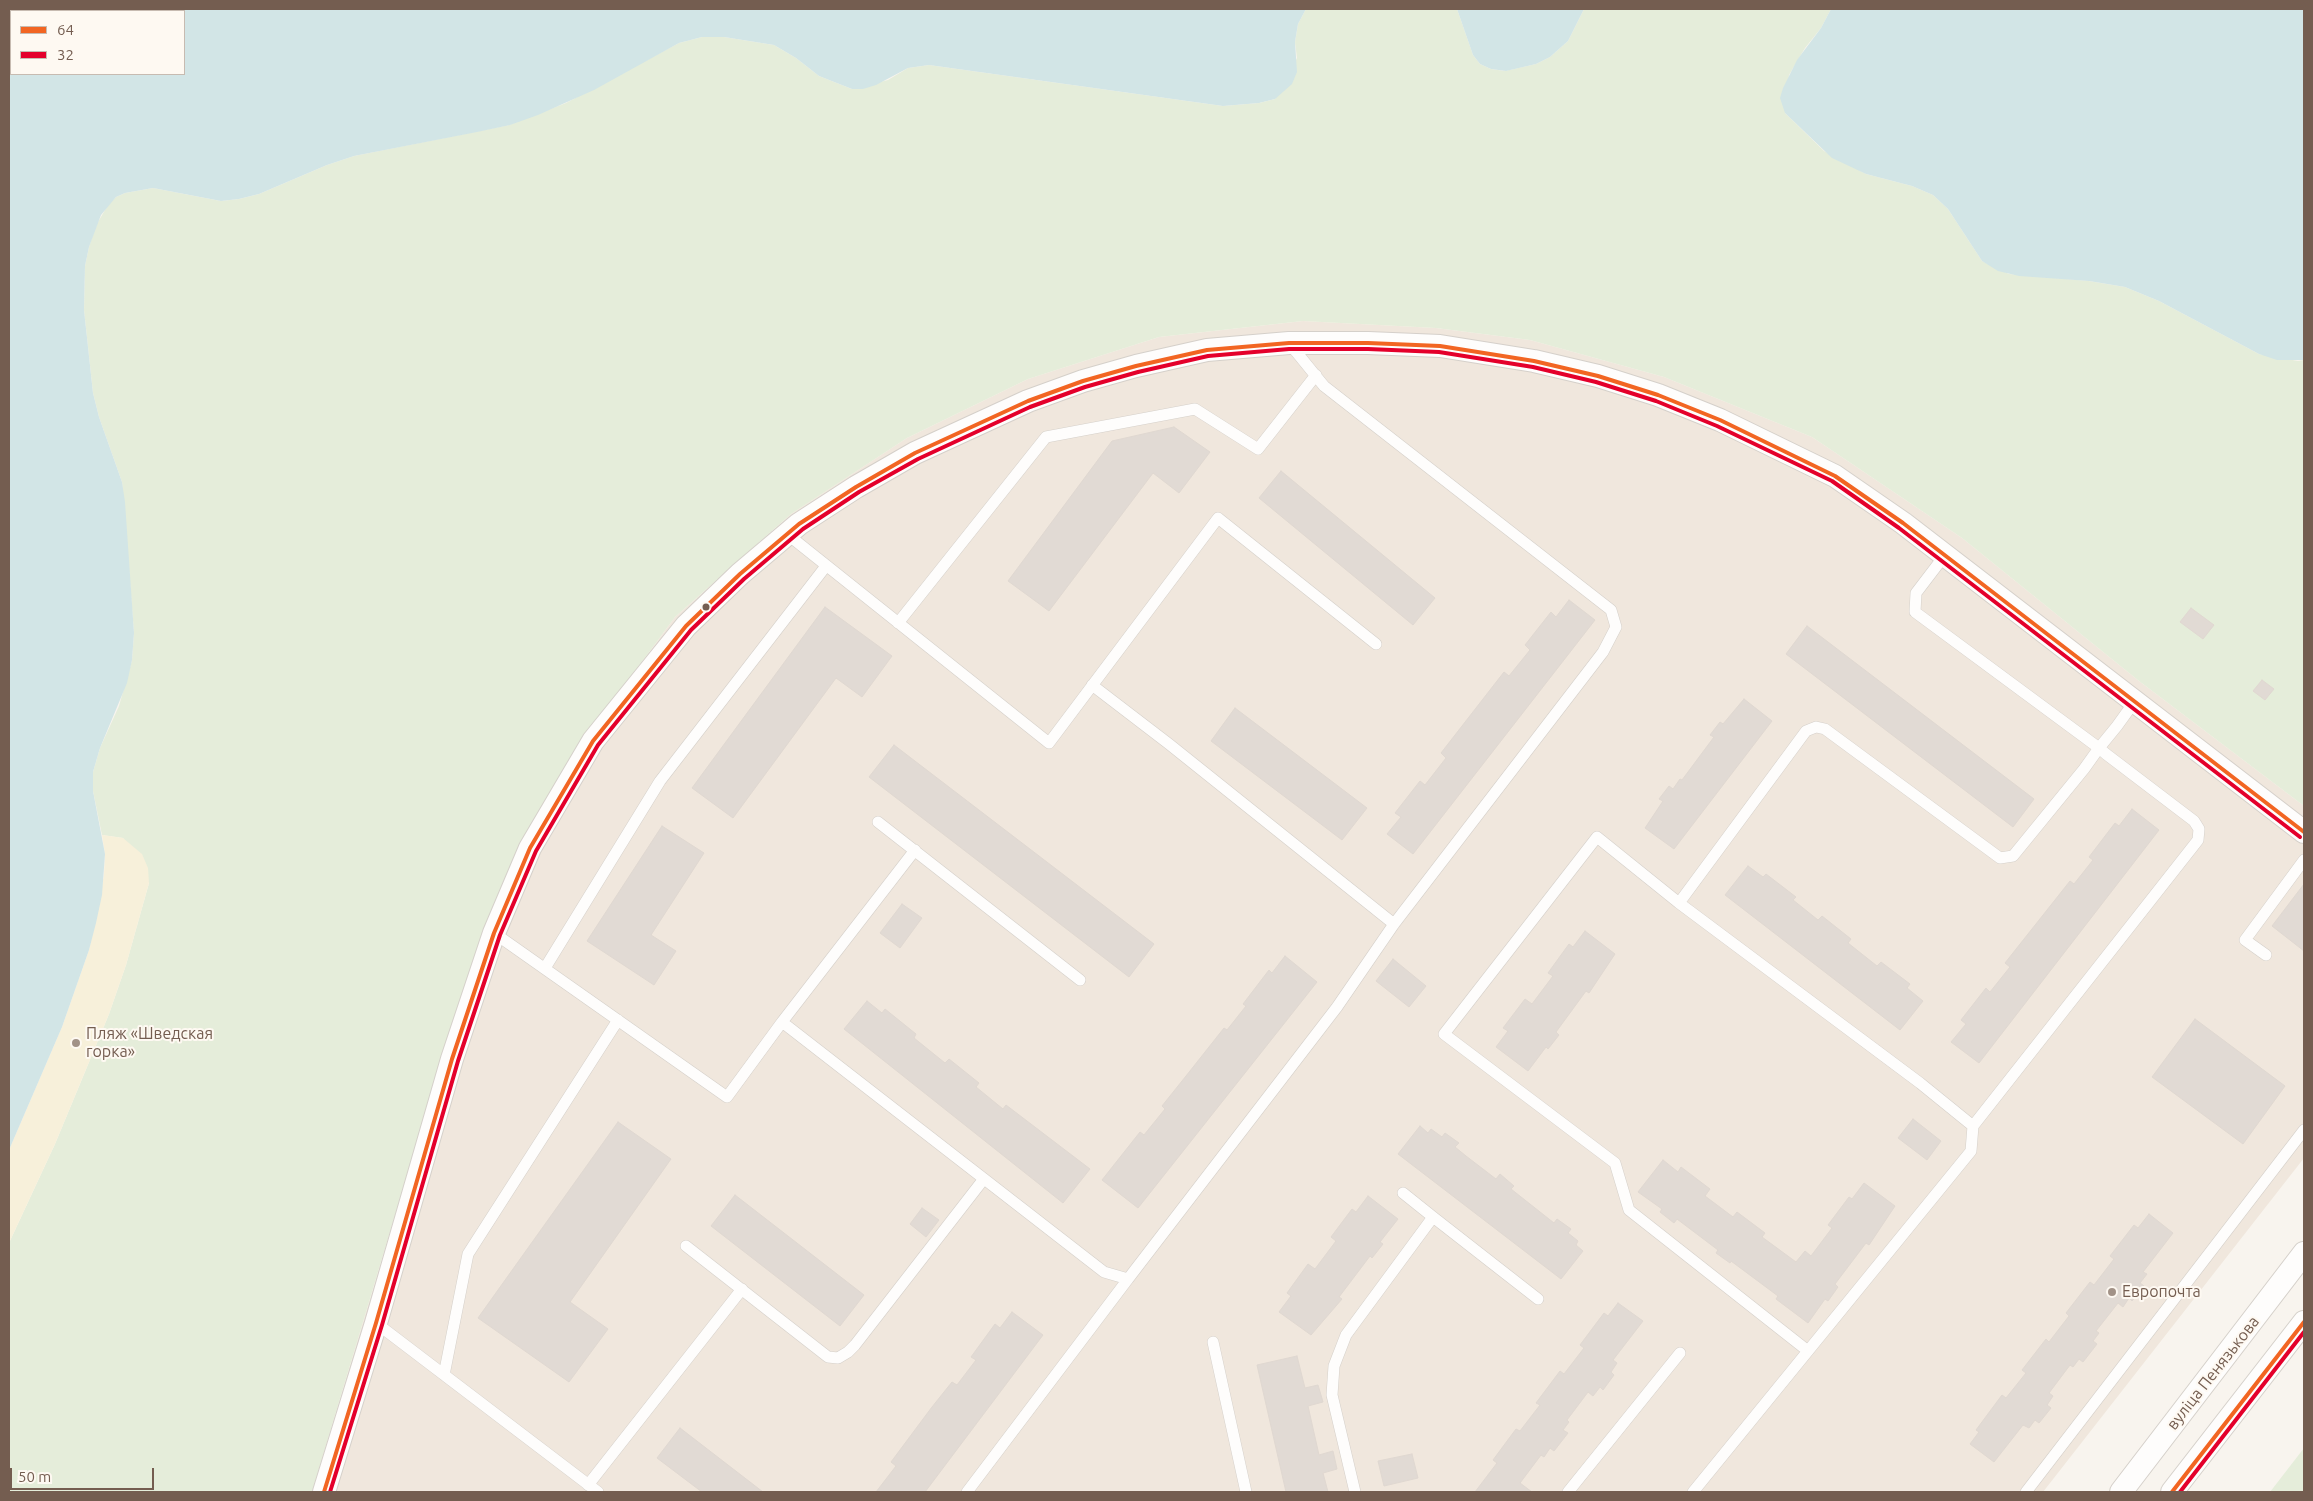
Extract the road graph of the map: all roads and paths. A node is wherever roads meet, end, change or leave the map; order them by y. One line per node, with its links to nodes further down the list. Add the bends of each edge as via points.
1 (1289, 343): 2 (lane); 3 (street, via 1207,350 1083,381 1028,401 915,453 856,487); 4 (street, via 1368,342 1440,346 1598,376 1658,395 1720,420 1835,476)
2 (1316, 375): 6 (lane, via 1258,449 1195,409 1046,437); 16 (lane, via 1324,386 1612,610 1616,627 1603,652)
3 (787, 534): 5 (lane); 17 (street, via 686,626 593,741 530,848)
4 (1946, 556): 9 (street); 10 (lane, via 1916,593 1915,612)
5 (826, 566): 6 (lane); 19 (lane, via 660,781)
6 (898, 623): 8 (lane, via 1049,743)
7 (1376, 644): 8 (lane, via 1218,518)
8 (1092, 685): 16 (lane)
9 (2135, 702): 10 (lane); 12 (street)
10 (2099, 748): 15 (lane, via 2013,856 2000,858 1870,761 1825,729 1816,727 1806,731); 23 (lane, via 2194,821 2199,829 2198,840)
11 (878, 822): 13 (lane)
12 (2304, 832)
13 (915, 850): 20 (lane); 22 (lane)
14 (2304, 860): 18 (lane, via 2245,940)
15 (1679, 903): 23 (lane); 36 (lane, via 1597,838 1444,1034 1615,1163 1629,1210)
16 (1394, 924): 30 (lane, via 1336,1007)
17 (494, 934): 19 (lane); 34 (street, via 452,1059)
18 (2266, 955)
19 (545, 968): 21 (lane)
20 (1080, 980)
21 (618, 1020): 22 (lane, via 728,1098); 38 (lane, via 468,1254)
22 (782, 1022): 25 (lane)
23 (1973, 1126): 36 (lane, via 1971,1151)
24 (2304, 1130): 47 (lane)
25 (983, 1180): 30 (lane, via 1104,1272); 31 (lane, via 855,1345 838,1358 828,1357)
26 (1403, 1193): 27 (lane)
27 (1433, 1217): 32 (lane); 44 (lane, via 1346,1335 1334,1366 1332,1395)
28 (686, 1246): 31 (lane)
29 (2304, 1253): 48 (street, вуліца Пенязькова)
30 (1128, 1280): 42 (lane)
31 (742, 1290): 39 (lane)
32 (1538, 1299)
33 (2304, 1322): 49 (street)
34 (376, 1323): 38 (lane); 40 (street)
35 (1213, 1342): 43 (lane)
36 (1808, 1351): 46 (lane)
37 (1680, 1353): 45 (lane)
38 (444, 1374): 39 (lane)
39 (588, 1484): 41 (lane)
40 (324, 1492)
41 (598, 1492)
42 (967, 1492)
43 (1246, 1492)
44 (1355, 1492)
45 (1568, 1492)
46 (1693, 1492)
47 (2026, 1492)
48 (2121, 1492)
49 (2172, 1492)

